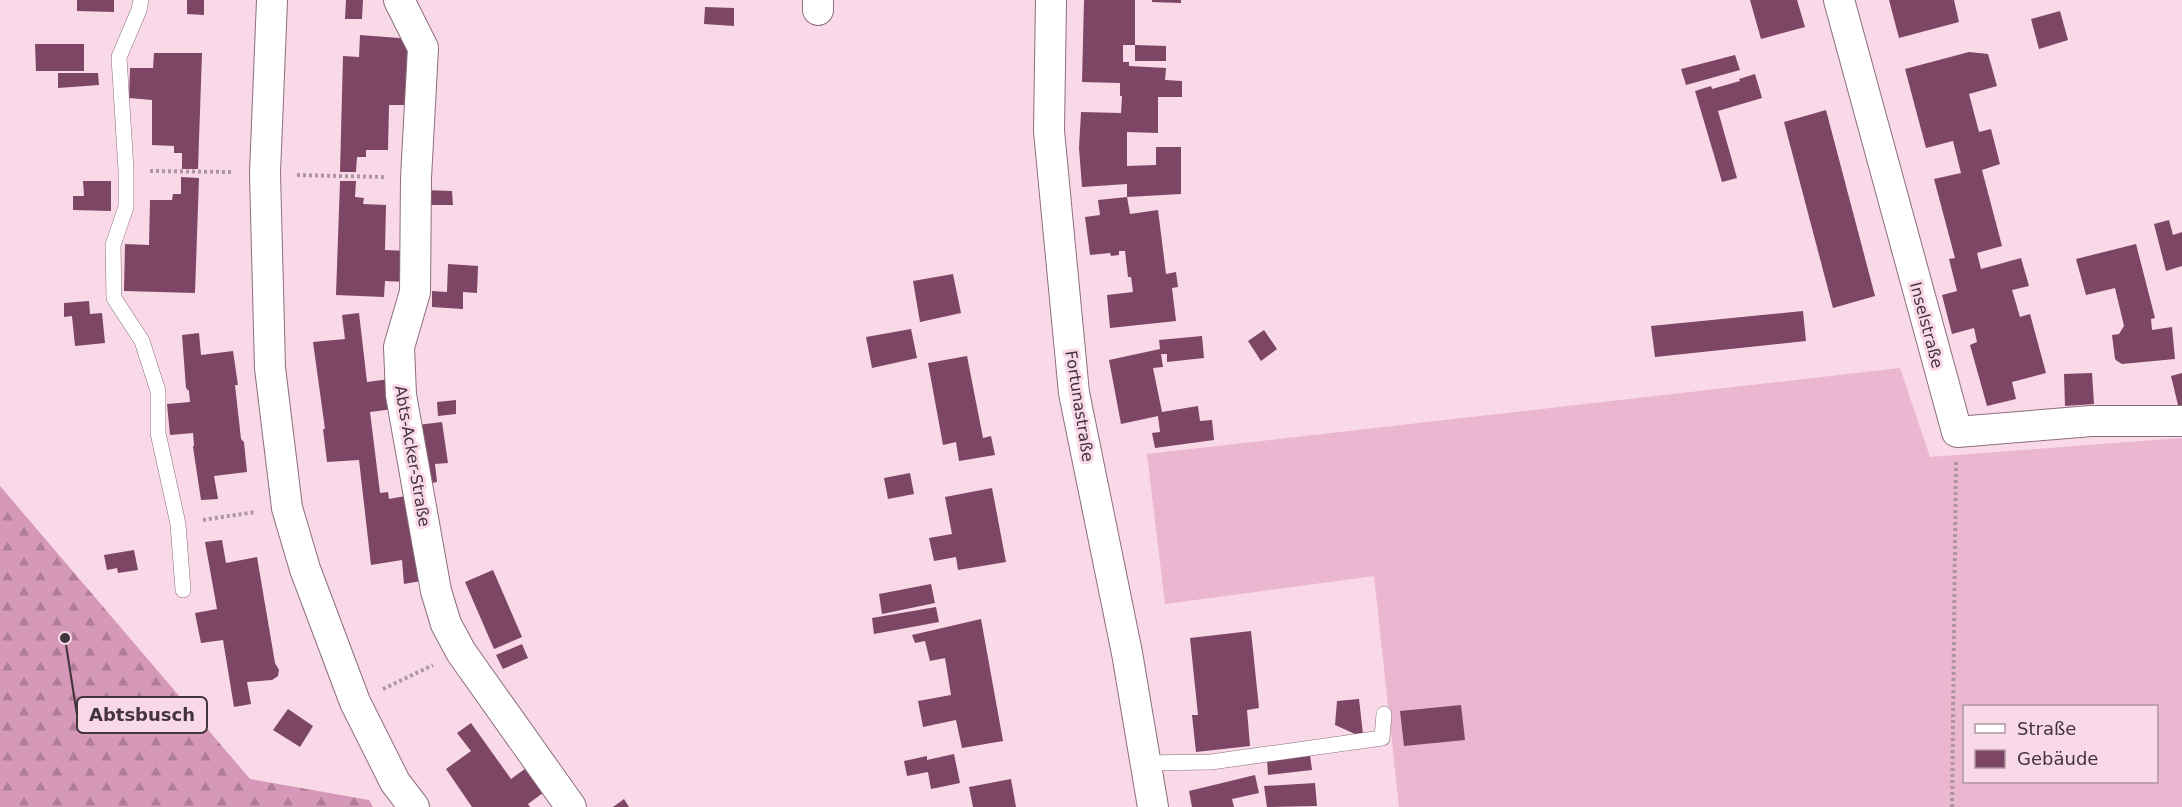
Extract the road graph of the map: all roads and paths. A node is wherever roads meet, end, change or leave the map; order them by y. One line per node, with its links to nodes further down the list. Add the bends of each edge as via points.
1 (141, 0): 9 (lane, via 119,57 126,207 113,245 114,298 142,341 158,391 158,433)
2 (272, 0): 8 (street, via 265,173 270,368)
3 (399, 0): 11 (street, Abts-Acker-Straße, via 423,48 415,292 399,347 401,395 436,591 446,624)
4 (1051, 0): 14 (street, Fortunastraße, via 1049,131 1074,393)
5 (1839, 0): 7 (street, Inselstraße)
6 (2182, 421): 7 (street, via 2091,421)
7 (1957, 432): 18 (path)
8 (287, 508): 9 (path); 12 (street, via 305,569)
9 (178, 524): 10 (lane)
10 (183, 590)
11 (461, 652): 12 (path); 16 (street, Abts-Acker-Straße)
12 (355, 702): 15 (street, via 395,783)
13 (1384, 714): 14 (lane, via 1382,738 1211,762)
14 (1146, 763): 17 (street, Fortunastraße)
15 (414, 807)
16 (571, 807)
17 (1153, 807)
18 (1952, 807)

